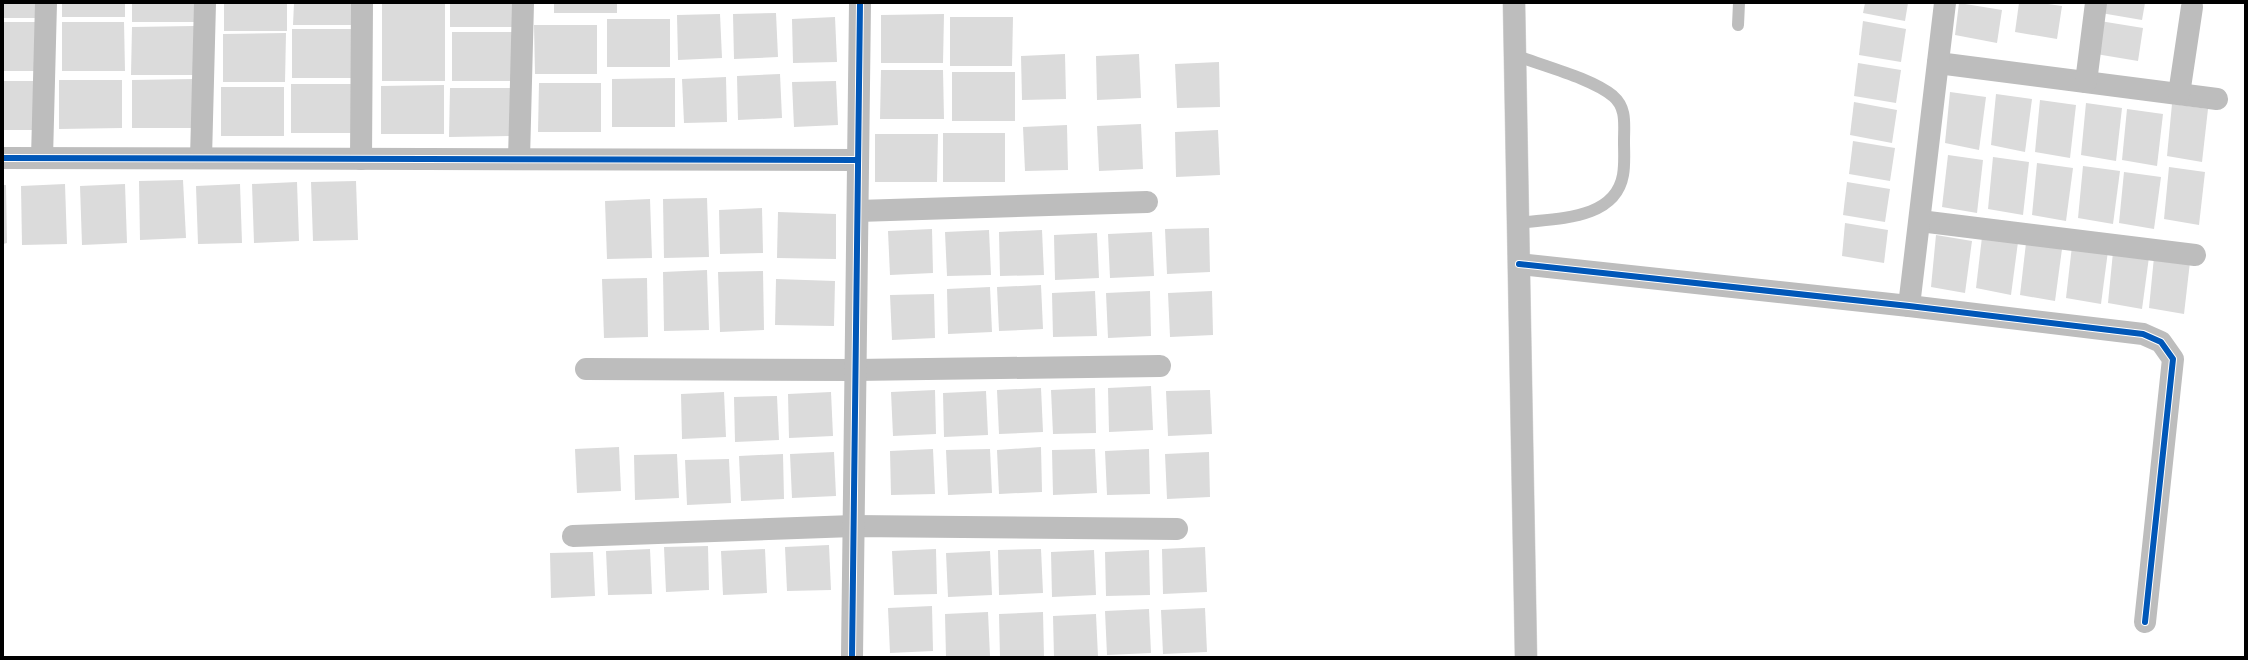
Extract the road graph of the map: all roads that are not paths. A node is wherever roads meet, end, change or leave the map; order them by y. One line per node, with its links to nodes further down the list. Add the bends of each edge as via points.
1 (46, 3): 18 (street)
2 (205, 3): 19 (street)
3 (362, 3): 20 (street)
4 (523, 3): 21 (street)
5 (860, 3): 22 (street)
6 (1514, 3): 12 (street)
7 (1739, 3): 11 (lane)
8 (1945, 3): 13 (street)
9 (2096, 3): 14 (street)
10 (2192, 7): 15 (street)
11 (1738, 25)
12 (1515, 55): 26 (street); 26 (lane, via 1597,86 1614,97 1624,111 1623,175 1616,192 1601,206 1584,215)
13 (1938, 63): 14 (street); 25 (street)
14 (2086, 82): 15 (street)
15 (2178, 94): 16 (street)
16 (2217, 99)
17 (3, 158): 18 (street)
18 (42, 158): 19 (street)
19 (201, 158): 20 (street)
20 (361, 159): 21 (street)
21 (519, 159): 22 (street)
22 (858, 160): 24 (street)
23 (1147, 202): 24 (street)
24 (858, 210): 32 (street)
25 (1920, 221): 27 (street); 29 (street)
26 (1518, 222): 28 (street)
27 (2195, 255)
28 (1519, 264): 29 (street); 38 (street)
29 (1909, 306): 36 (street, via 2143,334 2161,342 2173,359)
30 (1160, 366): 32 (street)
31 (586, 369): 32 (street)
32 (855, 370): 33 (street)
33 (853, 526): 34 (street); 35 (street); 37 (street)
34 (1177, 529)
35 (573, 536)
36 (2145, 622)
37 (852, 657)
38 (1526, 657)

